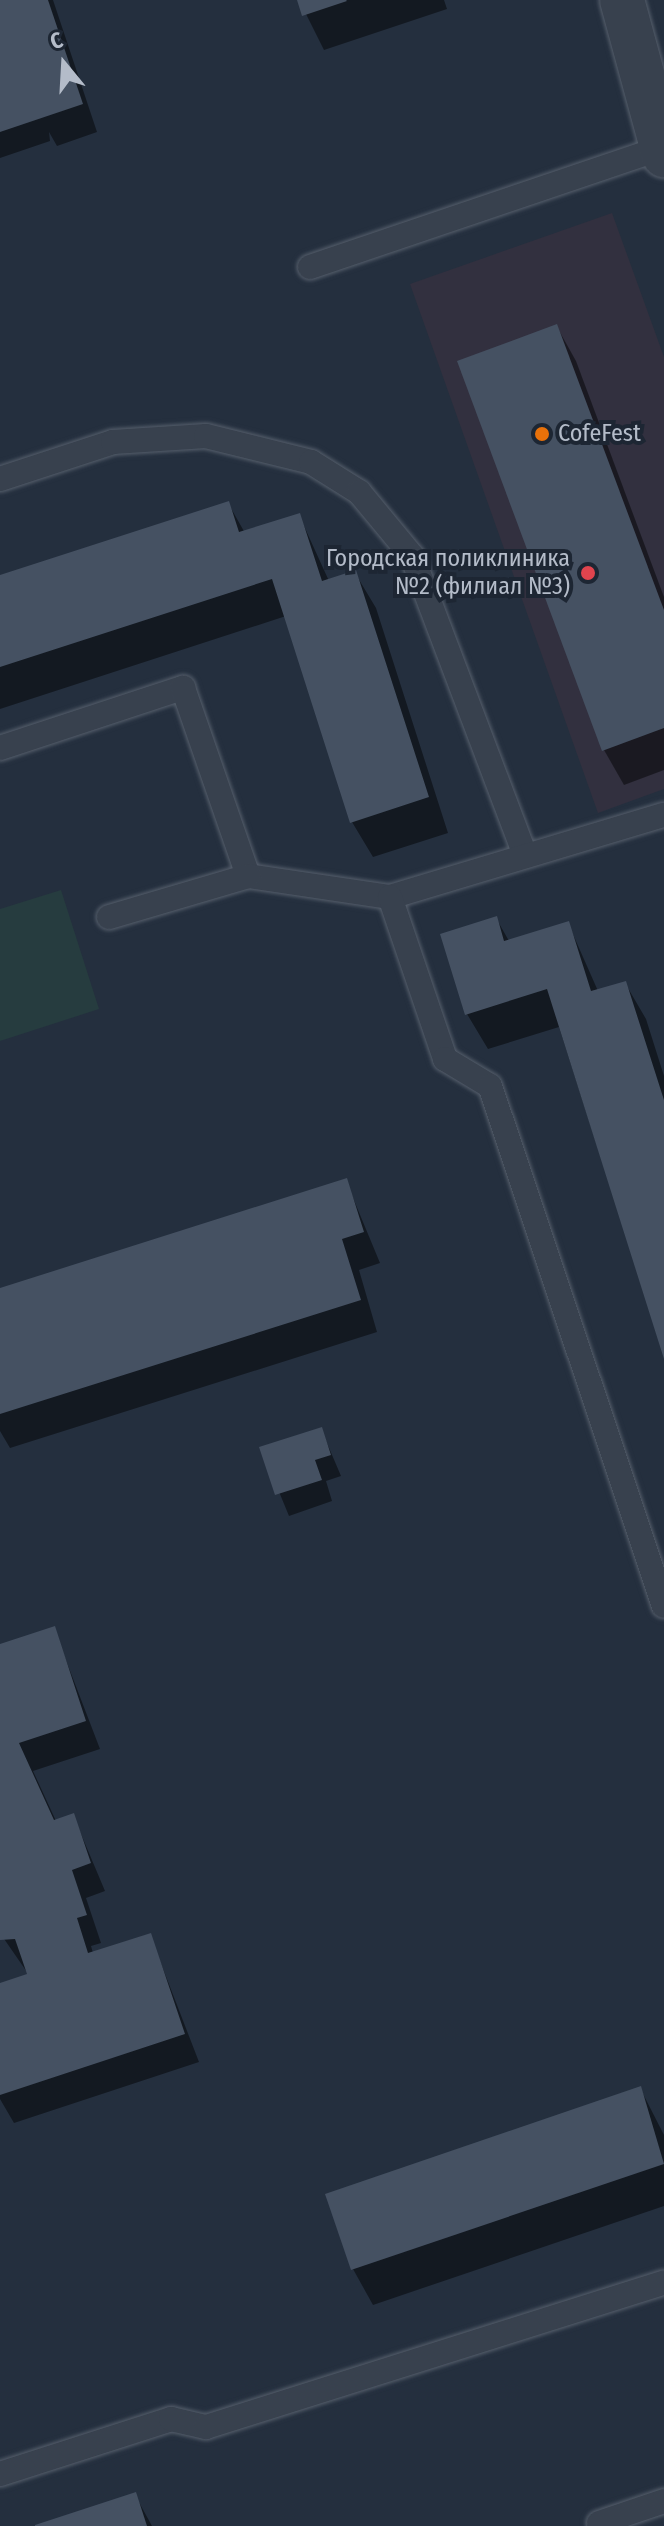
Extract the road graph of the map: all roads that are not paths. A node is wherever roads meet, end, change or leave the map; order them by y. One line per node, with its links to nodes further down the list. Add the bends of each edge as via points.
1 (622, 0): 2 (street)
2 (663, 152): 3 (lane)
3 (310, 267)
4 (0, 479): 7 (lane, via 113,442 206,436 311,462 359,492 412,556)
5 (0, 748): 8 (lane, via 183,688)
6 (664, 815): 7 (lane)
7 (525, 855): 9 (lane)
8 (248, 876): 9 (lane); 10 (lane)
9 (390, 897): 11 (lane, via 445,1059 490,1086)
10 (109, 917)
11 (664, 1606)
12 (664, 2283): 13 (lane, via 206,2427 171,2419)
13 (0, 2474)
14 (664, 2501): 15 (lane)
15 (599, 2523)

